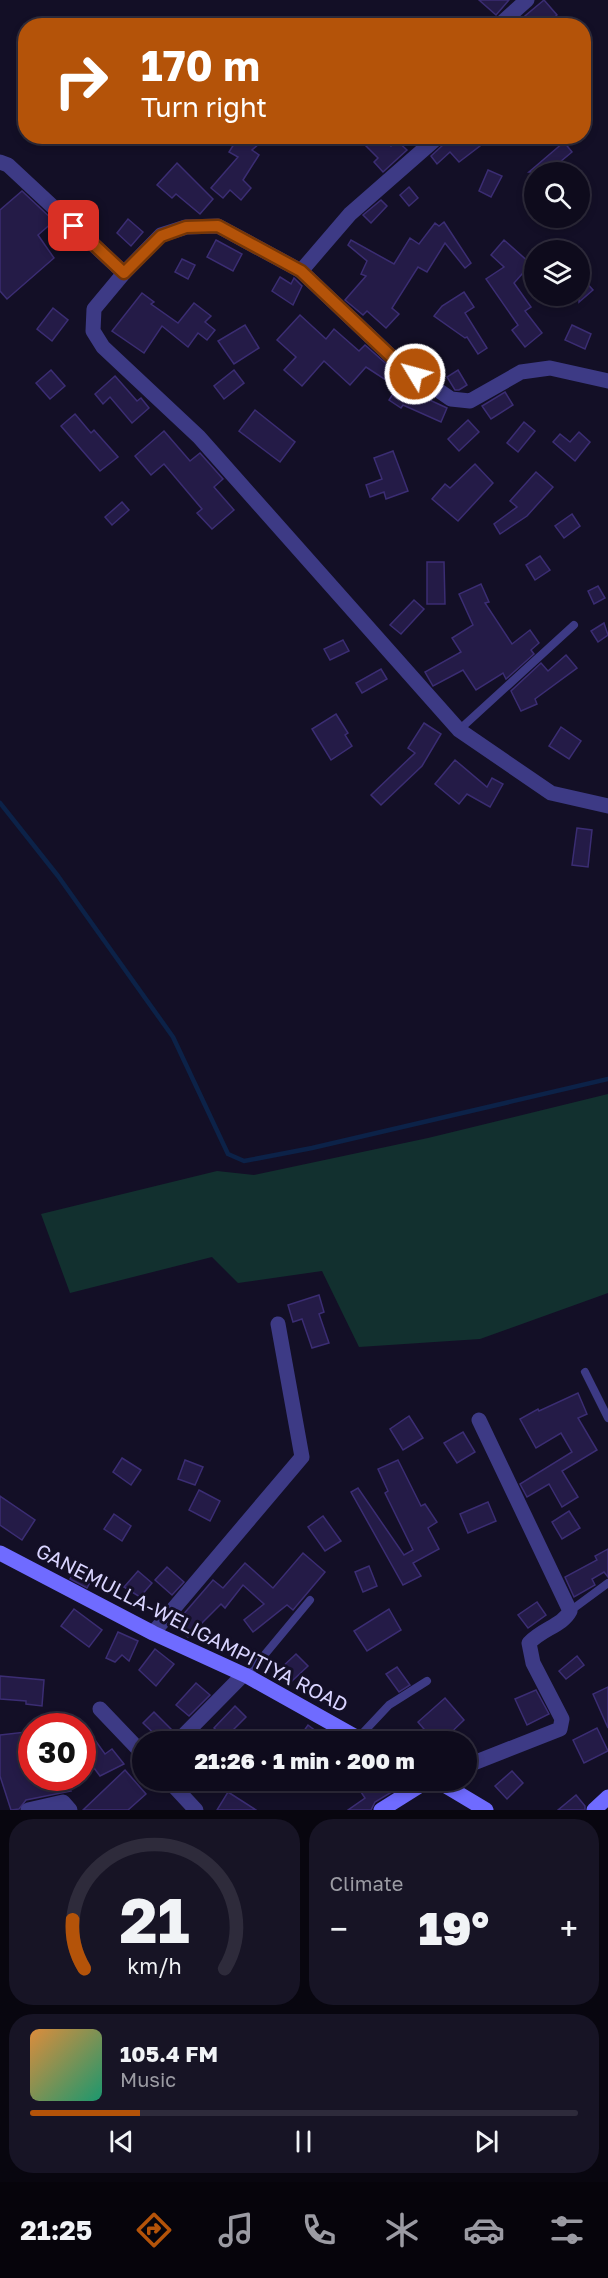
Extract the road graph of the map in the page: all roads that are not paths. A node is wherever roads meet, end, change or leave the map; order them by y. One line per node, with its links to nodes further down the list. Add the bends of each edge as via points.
1 (527, 0): 2 (street)
2 (507, 18)
3 (430, 144): 5 (street, via 350,214)
4 (0, 162): 6 (street, via 8,165)
5 (301, 271): 6 (street, via 218,226 186,227 161,236); 7 (street, via 397,362 451,399 470,401 521,372 550,368)
6 (124, 273): 9 (street, via 94,309 93,331 103,347 199,437)
7 (608, 381)
8 (574, 625): 9 (lane)
9 (459, 730): 10 (street, via 551,792)
10 (608, 806)
11 (278, 1324): 19 (street, via 303,1457)
12 (585, 1372): 13 (lane)
13 (608, 1418)
14 (479, 1420): 18 (street)
15 (0, 1553): 19 (street, GANEMULLA-WELIGAMPITIYA ROAD)
16 (608, 1583): 18 (lane)
17 (310, 1600): 20 (lane)
18 (570, 1611): 27 (street, via 565,1620 539,1631 529,1643 533,1663 562,1719 560,1729)
19 (153, 1633): 20 (street, GANEMULLA-WELIGAMPITIYA ROAD)
20 (245, 1676): 23 (street); 24 (street, GANEMULLA-WELIGAMPITIYA ROAD)
21 (427, 1682): 25 (lane, via 389,1705)
22 (100, 1709): 26 (street)
23 (188, 1731)
24 (345, 1731)
25 (368, 1731)
26 (132, 1743)
27 (477, 1762)
28 (178, 1791): 34 (street)
29 (420, 1791): 35 (street)
30 (454, 1791): 36 (street)
31 (608, 1797): 37 (street)
32 (28, 1810): 33 (street, via 63,1802)
33 (70, 1810)
34 (196, 1810)
35 (381, 1810)
36 (486, 1810)
37 (594, 1810)

